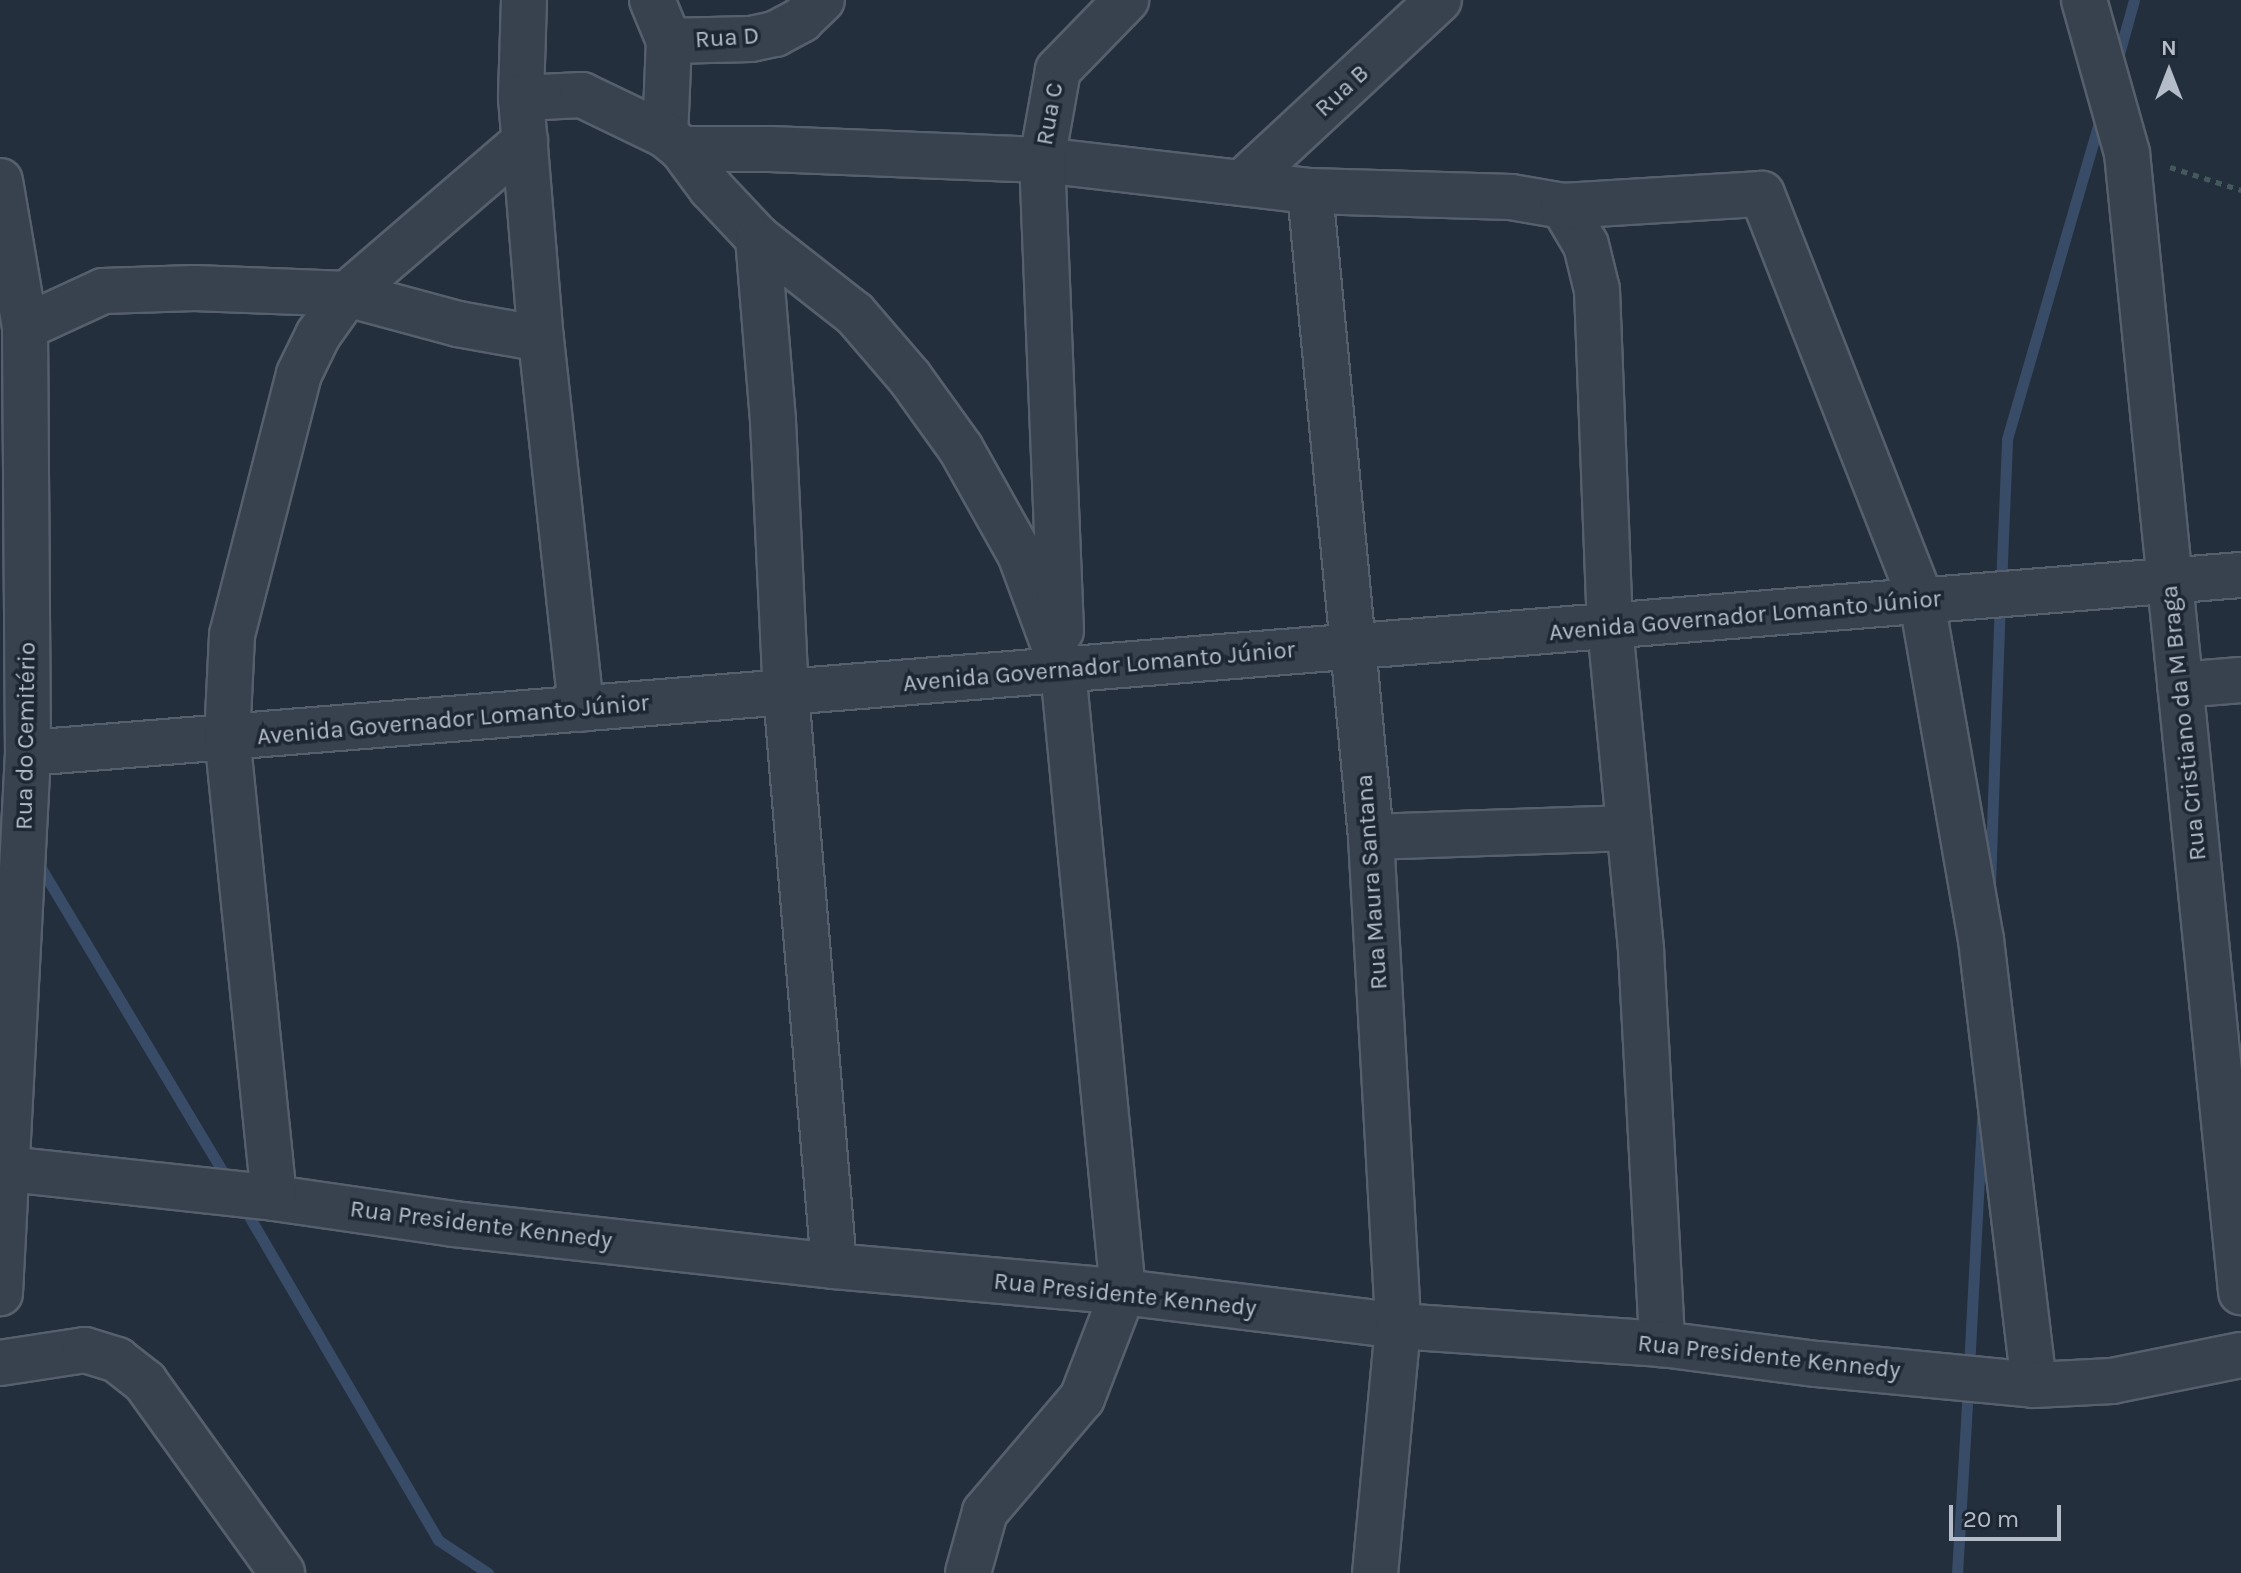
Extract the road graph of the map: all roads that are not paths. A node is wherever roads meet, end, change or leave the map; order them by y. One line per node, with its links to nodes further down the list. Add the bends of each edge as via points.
1 (524, 0): 8 (street)
2 (652, 0): 7 (street)
3 (822, 0): 7 (street, Rua D, via 775,34)
4 (1126, 0): 11 (street, Rua C, via 1058,70)
5 (1439, 0): 13 (street, Rua B)
6 (2084, 0): 21 (street, Rua Cristiano da M Braga, via 2127,153)
7 (669, 41): 10 (street)
8 (521, 98): 9 (street); 10 (street, via 582,95)
9 (525, 141): 17 (street); 19 (street)
10 (674, 142): 11 (street); 16 (street)
11 (1042, 160): 13 (street); 25 (street, Rua C)
12 (0, 181): 18 (street, Rua do Cemitério)
13 (1244, 181): 14 (street)
14 (1310, 191): 15 (street, via 1511,197); 24 (street, Rua Maura Santana)
15 (1563, 206): 22 (street, via 1762,194); 23 (street, via 1586,245 1597,290)
16 (758, 238): 25 (street, via 855,314 961,449 1020,554); 28 (street)
17 (347, 294): 18 (street, via 194,288 103,291); 19 (street, via 458,324); 30 (street, via 299,374 232,635)
18 (25, 327): 31 (street, Rua do Cemitério)
19 (541, 339): 29 (street)
20 (2241, 575): 21 (street, Avenida Governador Lomanto Júnior)
21 (2170, 582): 22 (street, Avenida Governador Lomanto Júnior); 27 (street, Rua Cristiano da M Braga)
22 (1922, 602): 23 (street, Avenida Governador Lomanto Júnior); 44 (street, via 1981,940)
23 (1610, 627): 24 (street, Avenida Governador Lomanto Júnior); 32 (street)
24 (1353, 646): 25 (street, Avenida Governador Lomanto Júnior); 33 (street, Rua Maura Santana)
25 (1063, 670): 28 (street, Avenida Governador Lomanto Júnior); 37 (street)
26 (2241, 680): 27 (street)
27 (2180, 685): 38 (street, Rua Cristiano da M Braga)
28 (786, 693): 29 (street, Avenida Governador Lomanto Júnior); 36 (street)
29 (581, 709): 30 (street, Avenida Governador Lomanto Júnior)
30 (227, 738): 31 (street, Avenida Governador Lomanto Júnior); 35 (street)
31 (18, 778): 34 (street, Rua do Cemitério)
32 (1629, 828): 33 (street); 41 (street, via 1641,951)
33 (1371, 837): 40 (street, Rua Maura Santana)
34 (8, 1169): 35 (street, Rua Presidente Kennedy); 39 (street, Rua do Cemitério)
35 (274, 1198): 36 (street, Rua Presidente Kennedy, via 454,1224)
36 (834, 1266): 37 (street, Rua Presidente Kennedy)
37 (1123, 1292): 40 (street, Rua Presidente Kennedy); 46 (street, via 1082,1398 985,1512)
38 (2241, 1292)
39 (0, 1293)
40 (1398, 1326): 41 (street, Rua Presidente Kennedy); 47 (street, Rua Maura Santana)
41 (1662, 1344): 44 (street, Rua Presidente Kennedy)
42 (2241, 1355): 44 (street, Rua Presidente Kennedy, via 2112,1381)
43 (0, 1363): 45 (street, via 85,1350 117,1360 145,1382)
44 (2034, 1385)
45 (282, 1573)
46 (968, 1573)
47 (1375, 1573)

